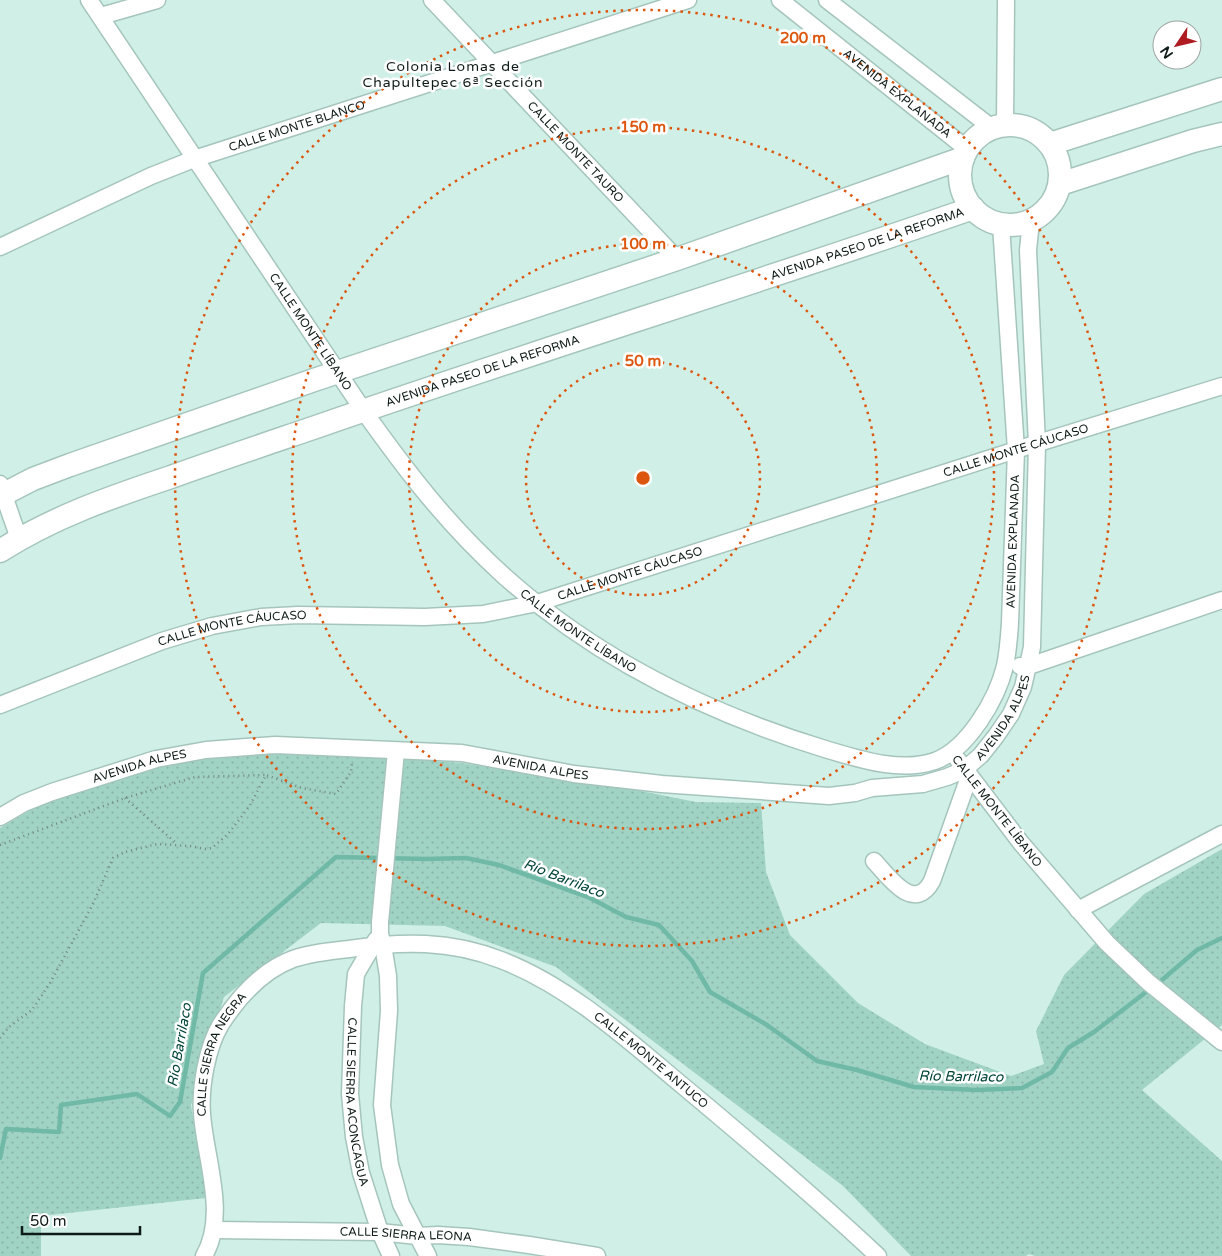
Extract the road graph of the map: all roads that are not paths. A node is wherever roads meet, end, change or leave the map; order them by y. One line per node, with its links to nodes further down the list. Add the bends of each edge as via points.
1 (89, 0): 8 (street, CALLE MONTE LÍBANO)
2 (157, 0): 8 (street)
3 (432, 0): 9 (street, CALLE MONTE TAURO)
4 (688, 0): 9 (street, CALLE MONTE BLANCO)
5 (780, 0): 14 (street, AVENIDA EXPLANADA)
6 (827, 0): 11 (street)
7 (1006, 0): 11 (street)
8 (101, 16): 15 (street, CALLE MONTE LÍBANO)
9 (491, 63): 15 (street, CALLE MONTE BLANCO); 21 (street, CALLE MONTE TAURO)
10 (1222, 89): 13 (main road)
11 (998, 126): 13 (main road, via 1018,125 1030,129); 14 (main road, via 978,136)
12 (1222, 134): 16 (main road)
13 (1050, 144): 16 (main road, via 1057,156)
14 (965, 153): 17 (main road, via 960,175 963,193); 21 (main road)
15 (194, 159): 20 (street, CALLE MONTE BLANCO); 22 (street, CALLE MONTE LÍBANO)
16 (1060, 184): 18 (main road, via 1045,212)
17 (973, 208): 19 (main road, via 986,219); 24 (main road, AVENIDA PASEO DE LA REFORMA)
18 (1031, 221): 19 (main road); 25 (street, AVENIDA EXPLANADA, via 1028,250)
19 (1001, 224): 26 (street, AVENIDA EXPLANADA)
20 (0, 247)
21 (677, 259): 22 (main road)
22 (338, 372): 24 (street, CALLE MONTE LÍBANO); 27 (main road)
23 (1222, 386): 25 (street, CALLE MONTE CÁUCASO)
24 (363, 410): 28 (main road, AVENIDA PASEO DE LA REFORMA, via 75,510); 30 (street, CALLE MONTE LÍBANO, via 434,505 504,576)
25 (1037, 444): 26 (street, CALLE MONTE CÁUCASO); 31 (street, AVENIDA EXPLANADA)
26 (1016, 450): 30 (street, CALLE MONTE CÁUCASO); 32 (street, AVENIDA EXPLANADA, via 1009,647)
27 (1, 491): 28 (street)
28 (9, 545)
29 (1222, 600): 31 (street, AVENIDA ALPES)
30 (537, 603): 33 (street, CALLE MONTE CÁUCASO, via 483,614 425,617 298,615 261,617 212,626 162,641); 36 (street, CALLE MONTE LÍBANO, via 620,661 726,714 785,737)
31 (1029, 666): 32 (street, AVENIDA ALPES); 37 (street, AVENIDA ALPES, via 1011,714)
32 (1005, 667): 35 (street, AVENIDA EXPLANADA, via 986,709)
33 (0, 705)
34 (396, 752): 38 (street, AVENIDA ALPES, via 462,753 574,774 662,784 829,796); 39 (street, AVENIDA ALPES, via 275,745 206,750 156,759 52,792 24,803); 43 (street, CALLE SIERRA ACONCAGUA)
35 (952, 753): 36 (street, CALLE MONTE LÍBANO, via 914,765); 37 (street, CALLE MONTE LÍBANO)
36 (877, 762): 38 (street)
37 (966, 774): 38 (street, AVENIDA ALPES, via 923,784); 41 (street, via 927,889 920,894 904,892); 42 (street, CALLE MONTE LÍBANO)
38 (872, 788)
39 (0, 818)
40 (1222, 834): 42 (street)
41 (874, 861)
42 (1078, 910): 44 (street, CALLE MONTE LÍBANO, via 1148,982)
43 (379, 936): 45 (street, CALLE SIERRA NEGRA, via 292,960 272,971 250,988 219,1027 208,1058 202,1113 212,1183); 46 (street, CALLE SIERRA ACONCAGUA, via 356,974 350,1094 361,1173); 47 (street, CALLE SIERRA ACONCAGUA, via 388,976 389,1011 382,1105 390,1165 401,1204); 52 (street, CALLE MONTE ANTUCO, via 471,950 529,972 555,988 662,1068)
44 (1222, 1042)
45 (214, 1230): 46 (street, CALLE SIERRA LEONA); 48 (street, CALLE SIERRA NEGRA)
46 (380, 1232): 47 (street, CALLE SIERRA LEONA); 49 (street, CALLE SIERRA ACONCAGUA)
47 (417, 1236): 50 (street, CALLE SIERRA ACONCAGUA); 51 (street, CALLE SIERRA LEONA, via 468,1237)
48 (204, 1256)
49 (392, 1256)
50 (428, 1256)
51 (597, 1256)
52 (878, 1256)

